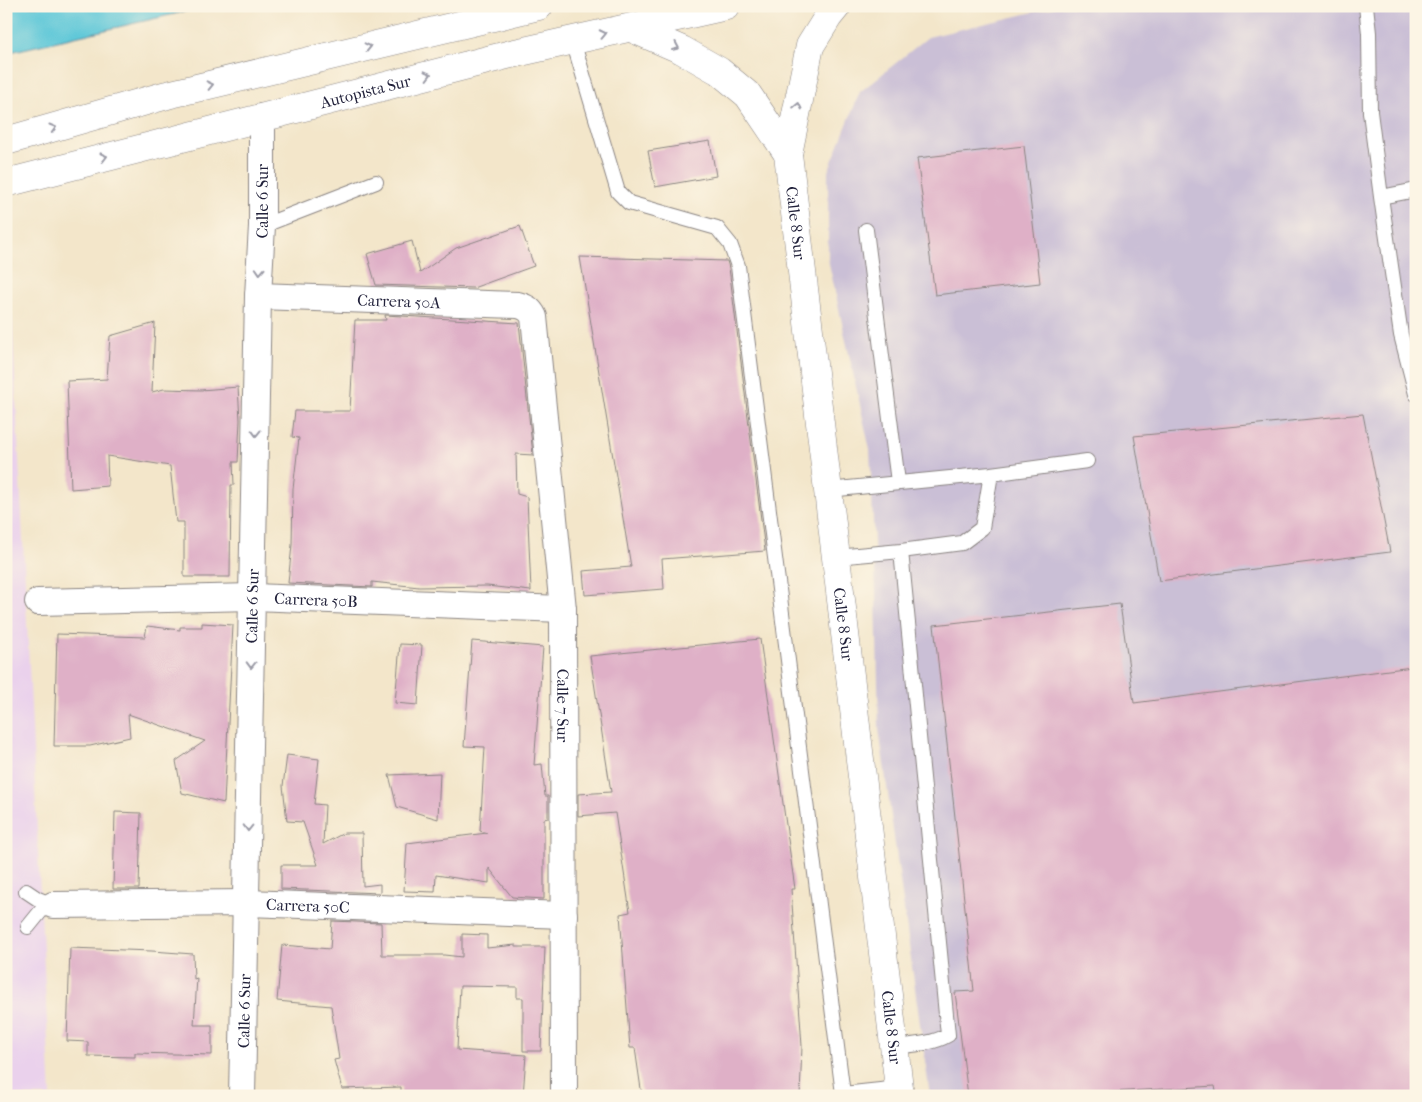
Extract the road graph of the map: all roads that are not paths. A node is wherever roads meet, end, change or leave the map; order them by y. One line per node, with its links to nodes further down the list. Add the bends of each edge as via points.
1 (539, 6): 8 (main road, one-way to 1, via 167,96)
2 (726, 6): 5 (main road, Autopista Sur)
3 (837, 6): 9 (main road, Calle 8 Sur, one-way to 3, via 810,46)
4 (1366, 6): 13 (lane, via 1370,112)
5 (631, 28): 6 (main road, Autopista Sur, one-way to 5); 9 (main road, Calle 8 Sur, one-way to 9, via 682,50 719,71 748,95)
6 (573, 40): 7 (main road, Autopista Sur, one-way to 6); 34 (lane, via 618,192 630,203 717,228 730,244 738,266 843,1094)
7 (262, 117): 11 (main road, Autopista Sur, one-way to 7); 14 (street, Calle 6 Sur)
8 (6, 141)
9 (788, 154): 22 (main road, Calle 8 Sur)
10 (376, 182): 14 (lane)
11 (6, 183)
12 (1416, 190): 13 (lane)
13 (1381, 197): 18 (lane, via 1401,335)
14 (262, 226): 16 (street, Calle 6 Sur, one-way to 16)
15 (866, 230): 21 (lane)
16 (258, 296): 17 (street, Carrera 50A, via 518,305 526,307); 25 (street, Calle 6 Sur, one-way to 25)
17 (534, 317): 27 (street, Calle 7 Sur)
18 (1416, 394)
19 (1087, 460): 20 (lane)
20 (991, 474): 21 (lane); 23 (lane, via 982,528 962,543)
21 (898, 482): 22 (lane)
22 (828, 490): 24 (main road, Calle 8 Sur)
23 (901, 551): 24 (lane); 33 (lane, via 948,1035)
24 (836, 557): 33 (main road, Calle 8 Sur)
25 (253, 597): 26 (street, Carrera 50B); 27 (street, Carrera 50B); 29 (street, Calle 6 Sur, one-way to 29)
26 (38, 602)
27 (563, 609): 31 (street, Calle 7 Sur)
28 (26, 891): 30 (lane)
29 (246, 903): 30 (street, Carrera 50C); 31 (street, Carrera 50C); 35 (street, Calle 6 Sur)
30 (53, 905): 32 (lane, via 41,911)
31 (564, 915): 36 (street, Calle 7 Sur)
32 (28, 927)
33 (894, 1047): 34 (main road, Calle 8 Sur)
34 (900, 1092)
35 (242, 1096)
36 (564, 1096)

